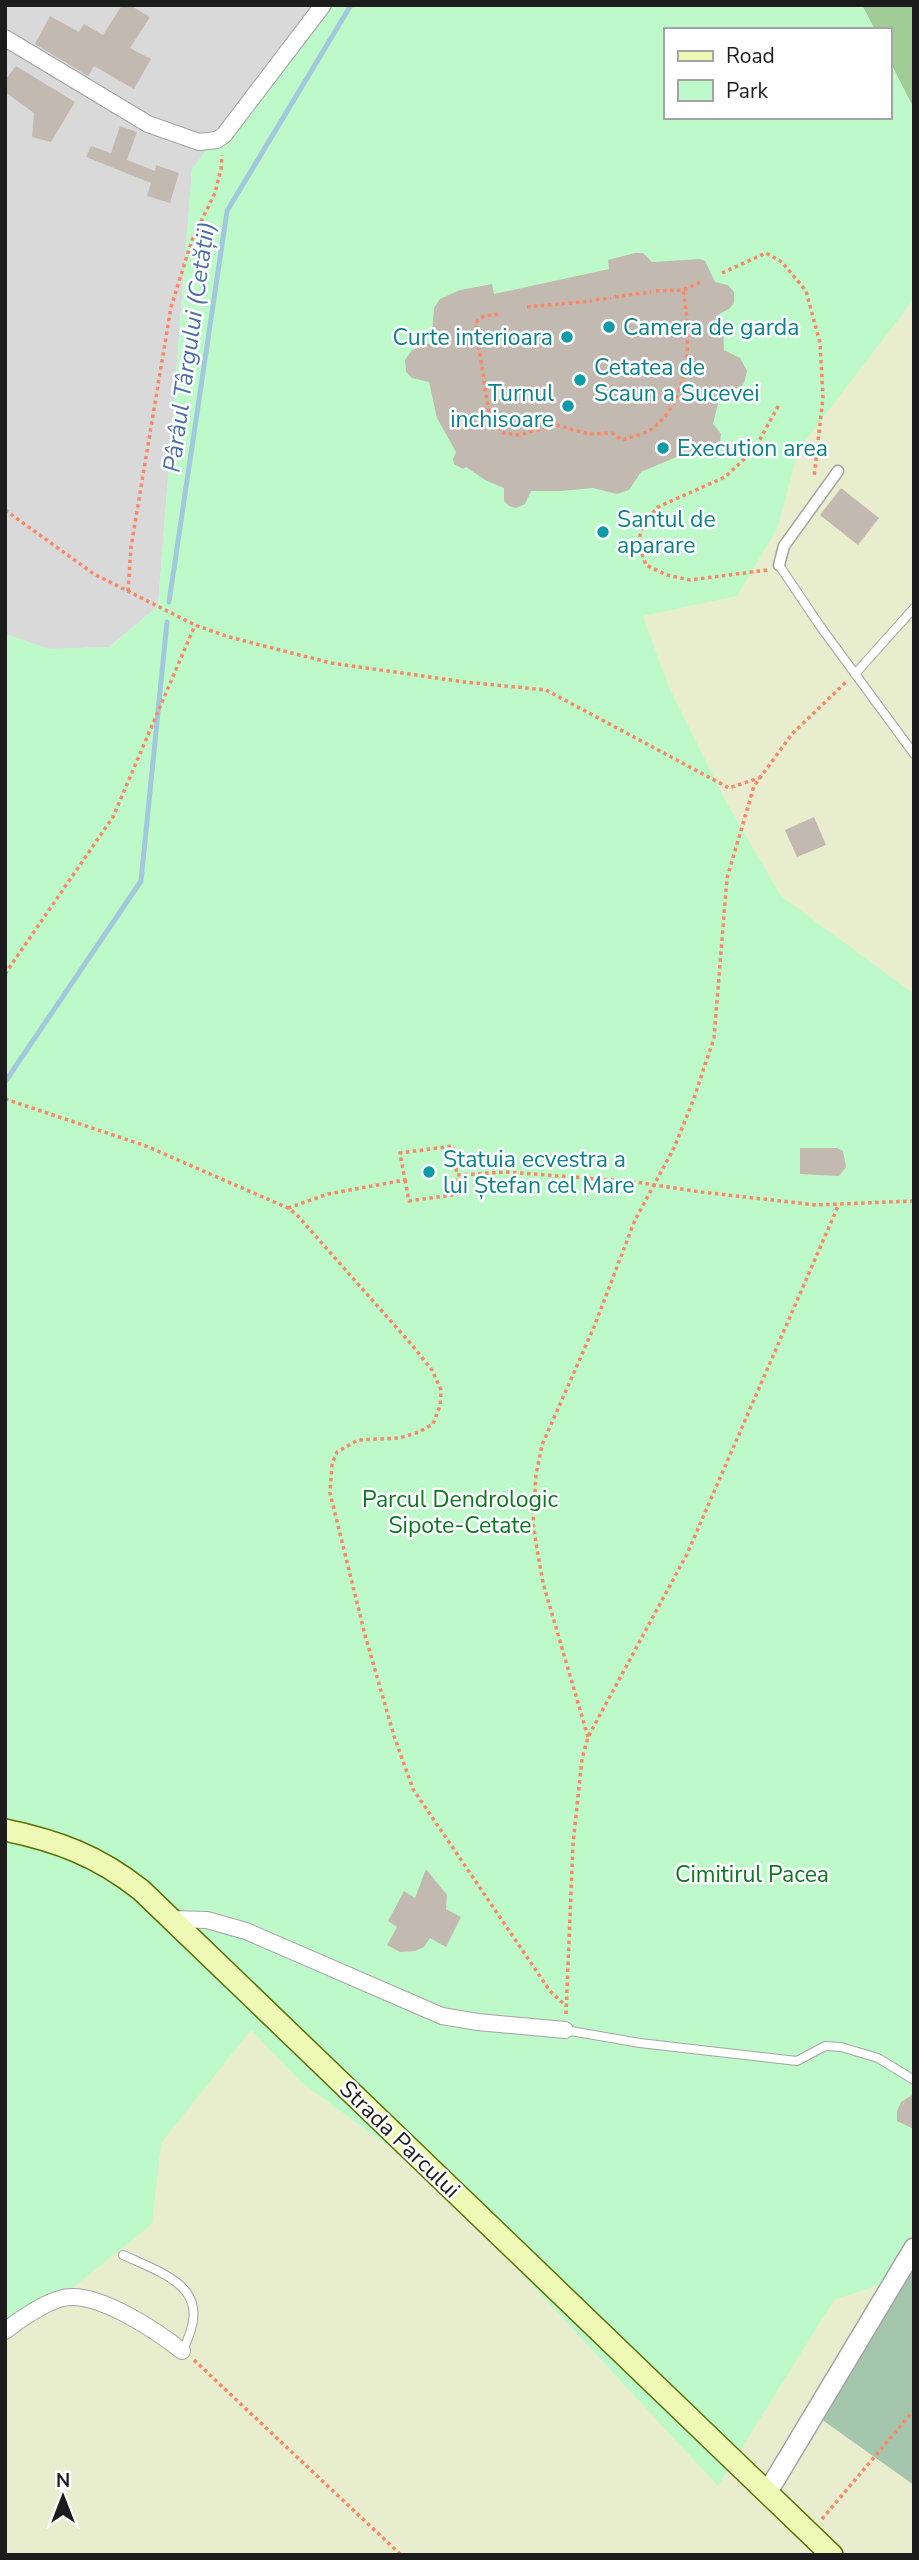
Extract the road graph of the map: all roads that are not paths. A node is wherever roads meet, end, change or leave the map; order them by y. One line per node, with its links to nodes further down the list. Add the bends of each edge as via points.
1 (323, 5): 2 (street, via 224,135 199,142 148,124)
2 (5, 38)
3 (838, 471): 4 (street, via 784,546)
4 (779, 565): 6 (lane)
5 (914, 608): 6 (lane)
6 (855, 674): 7 (lane)
7 (914, 754)
8 (5, 1830): 9 (main road, Strada Parcului, via 46,1840 114,1868)
9 (171, 1919): 10 (street, via 207,1920 246,1931 442,2016); 16 (main road, Strada Parcului)
10 (565, 2030): 11 (lane, via 797,2061 825,2046 841,2047 877,2058)
11 (914, 2080)
12 (914, 2248): 16 (street)
13 (123, 2256): 15 (lane, via 172,2279 188,2292 195,2308)
14 (5, 2331): 15 (street, via 28,2313 70,2297 98,2302)
15 (182, 2351)
16 (766, 2493): 17 (main road, Strada Parcului)
17 (832, 2555)

